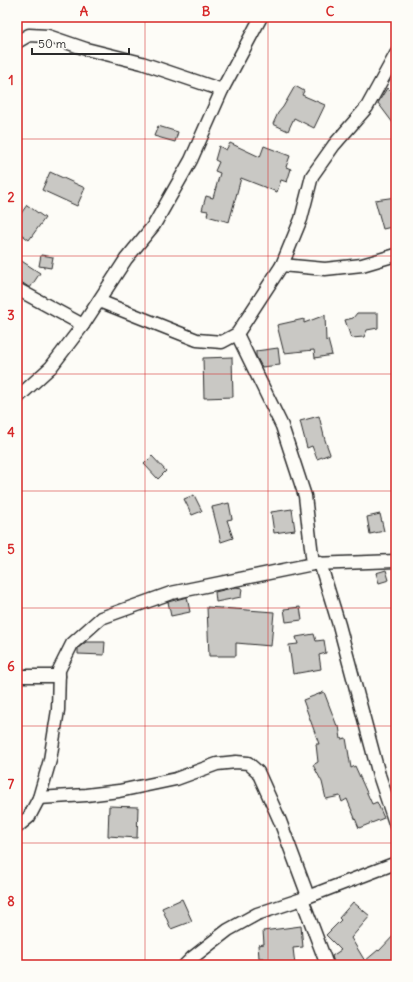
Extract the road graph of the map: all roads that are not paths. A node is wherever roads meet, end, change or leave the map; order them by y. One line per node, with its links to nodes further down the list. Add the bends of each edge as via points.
1 (261, 17): 4 (street)
2 (17, 42): 4 (street, via 28,36 48,36 86,49 142,63)
3 (396, 54): 6 (street, via 367,107 334,145 312,176 301,219)
4 (222, 90): 8 (street, via 191,160 157,218)
5 (396, 255): 6 (street, via 362,265 325,270)
6 (282, 265): 10 (street)
7 (17, 289): 9 (street)
8 (99, 301): 9 (street); 10 (street, via 197,340 222,342)
9 (83, 325): 11 (street, via 51,367)
10 (236, 334): 13 (street, via 282,426 305,496)
11 (17, 398)
12 (396, 561): 13 (street)
13 (317, 564): 15 (street, via 171,593 101,618 72,644 59,670); 17 (street, via 339,625 379,774)
14 (17, 676): 15 (street)
15 (59, 676): 16 (street, via 58,710 50,760)
16 (39, 798): 18 (street, via 29,817); 20 (street, via 119,791 176,778 217,764 248,763 258,772 280,821)
17 (396, 826)
18 (17, 827)
19 (396, 863): 20 (street)
20 (305, 898): 21 (street, via 256,914 228,930); 22 (street)
21 (185, 965)
22 (327, 965)

